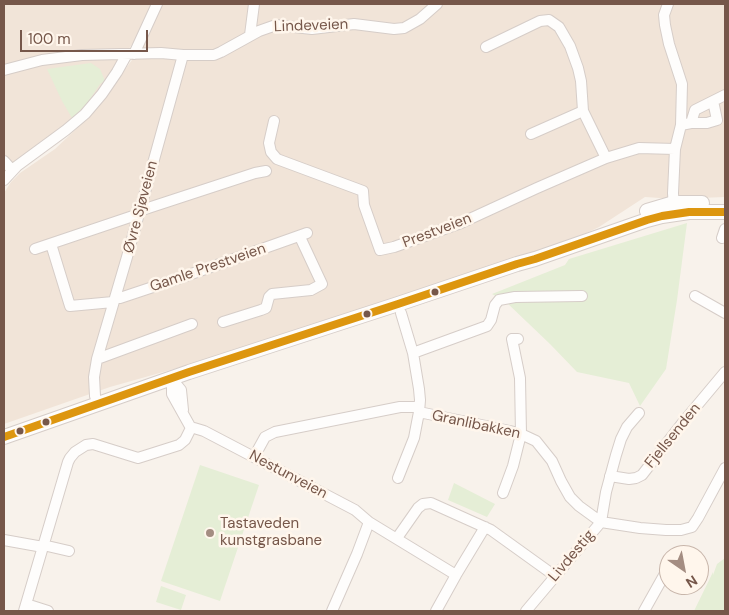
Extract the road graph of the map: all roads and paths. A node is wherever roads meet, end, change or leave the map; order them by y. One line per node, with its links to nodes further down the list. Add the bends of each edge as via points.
1 (157, 4): 7 (street)
2 (254, 4): 5 (street)
3 (437, 4): 5 (street, Lindeveien, via 404,28 354,24 312,29 276,25)
4 (668, 4): 14 (street, via 665,24 682,84 681,106)
5 (250, 35): 8 (street, Lindeveien, via 218,54)
6 (486, 47): 12 (street, via 540,21 549,20 559,27 578,68)
7 (131, 54): 8 (street, Lindeveien); 9 (street, Lindeveien, via 64,57); 19 (street, via 85,114)
8 (182, 55): 24 (street, Øvre Sjøveien)
9 (4, 70)
10 (725, 95): 11 (street)
11 (713, 101): 14 (street, via 695,110); 14 (street, via 717,120)
12 (583, 110): 15 (street); 17 (street)
13 (274, 121): 17 (street, Prestveien, via 269,143 271,152 278,159 363,191 364,204 380,250 461,223)
14 (686, 124): 16 (street)
15 (531, 134)
16 (675, 149): 17 (street, Prestveien, via 639,148); 23 (street)
17 (606, 158)
18 (4, 161): 19 (street)
19 (12, 170): 21 (street)
20 (266, 172): 24 (street)
21 (4, 180)
22 (725, 205): 23 (main road, via 701,203)
23 (674, 208): 25 (main road); 39 (main road, via 535,259)
24 (139, 210): 26 (street, via 133,216); 30 (street, Øvre Sjøveien)
25 (725, 212)
26 (51, 244): 27 (street); 30 (street, Gamle Prestveien, via 70,306)
27 (35, 249)
28 (582, 296): 36 (street, via 499,300 487,326)
29 (695, 296): 32 (street)
30 (114, 300): 33 (street, Gamle Prestveien, via 304,235 322,284 311,290 272,294 266,308); 37 (street, Øvre Sjøveien)
31 (401, 313): 36 (street)
32 (725, 313)
33 (223, 322)
34 (192, 324): 37 (street)
35 (515, 339): 44 (street)
36 (413, 353): 41 (street)
37 (97, 359): 40 (street, Øvre Sjøveien, via 94,377)
38 (725, 372): 48 (street, Fjellsenden, via 642,476 629,479)
39 (172, 379): 40 (main road); 43 (street, via 181,390 183,414)
40 (98, 405): 45 (main road)
41 (419, 410): 44 (street, Granlibakken); 46 (street, Granlibakken, via 400,407 275,432 265,437); 49 (street, via 414,438)
42 (639, 413): 48 (street, Livdestig, via 627,427)
43 (190, 428): 46 (street, Nestunveien, via 204,431); 56 (street, via 179,445 138,458 93,444 86,444 75,452 70,458)
44 (522, 434): 50 (street); 52 (street, Granlibakken, via 536,441 546,452 570,497)
45 (4, 437)
46 (254, 457): 51 (street, Nestunveien, via 355,510)
47 (725, 468): 52 (street, Granlibakken, via 692,527 666,530)
48 (610, 476): 52 (street, Livdestig)
49 (398, 478)
50 (502, 493)
51 (369, 522): 54 (street, Nestunveien); 63 (street)
52 (601, 522): 59 (street, Livdestig)
53 (485, 527): 54 (street, via 427,503 418,508); 58 (street); 59 (street)
54 (397, 538): 58 (street, Nestunveien)
55 (4, 540): 56 (street)
56 (43, 546): 57 (street); 61 (street)
57 (69, 551)
58 (456, 575): 64 (street)
59 (555, 576): 65 (street, Livdestig)
60 (659, 584): 66 (street)
61 (25, 607): 62 (street)
62 (48, 611)
63 (332, 611)
64 (436, 611)
65 (526, 611)
66 (644, 611)

